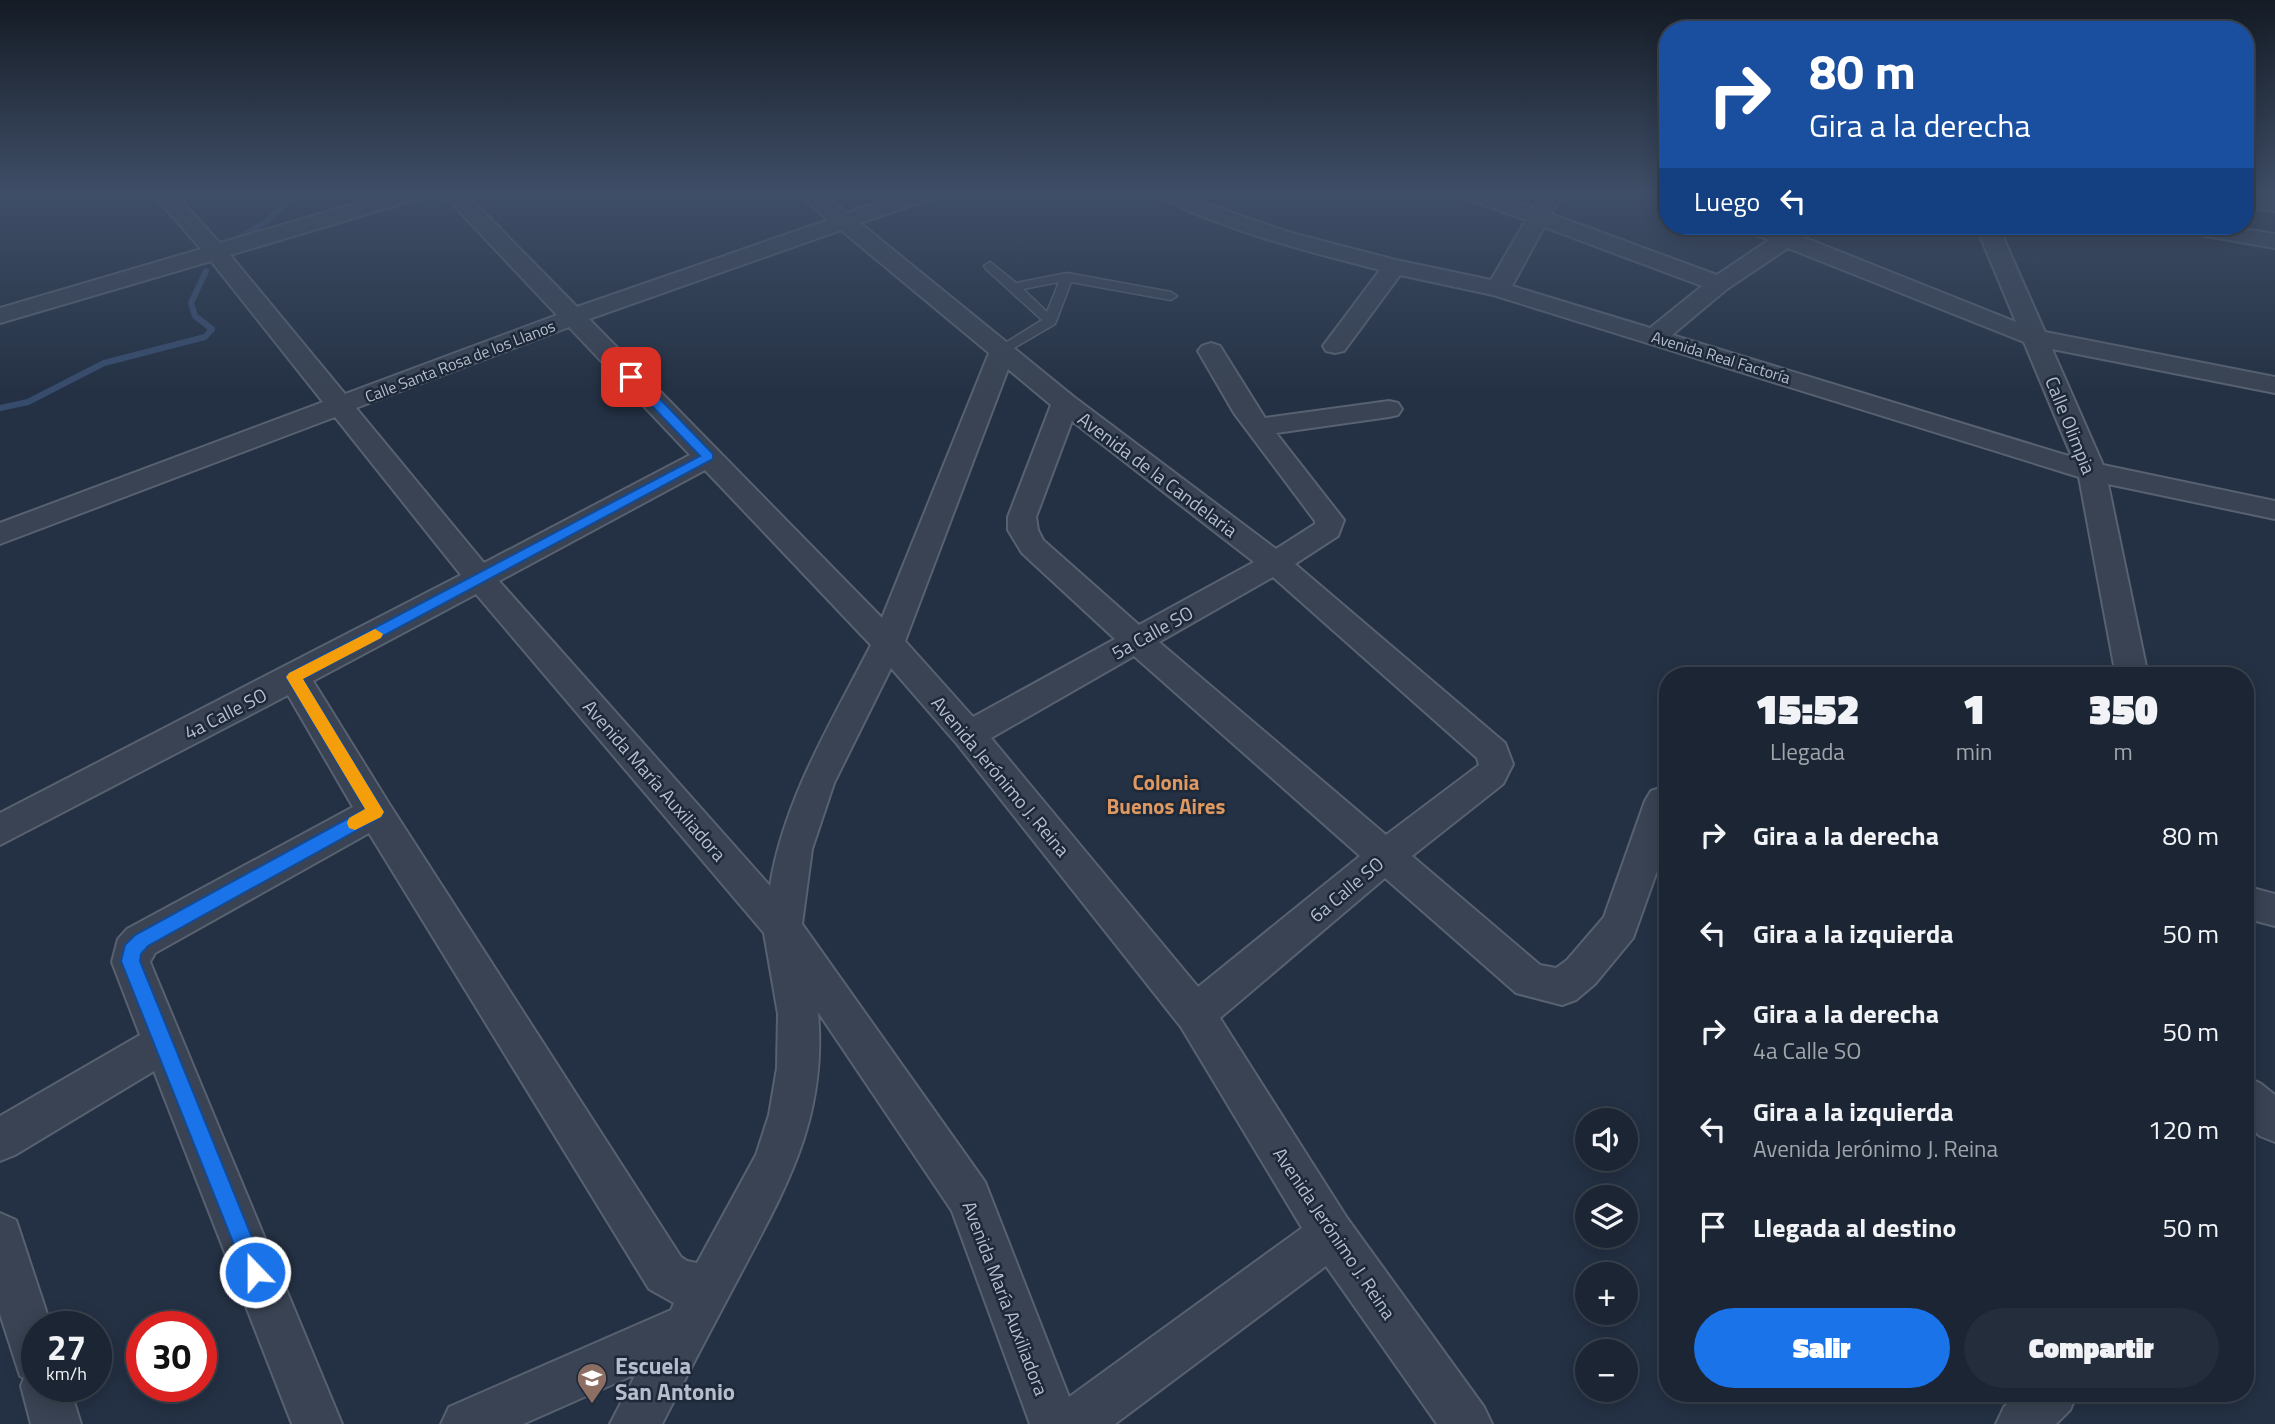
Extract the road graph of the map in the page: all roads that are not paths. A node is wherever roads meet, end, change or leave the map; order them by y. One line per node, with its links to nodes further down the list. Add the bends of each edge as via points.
1 (184, 260): 19 (street)
2 (223, 260): 29 (street, Avenida María Auxiliadora)
3 (518, 260): 20 (street, Avenida Jerónimo J. Reina)
4 (733, 260): 20 (street, Calle Santa Rosa de los Llanos)
5 (892, 260): 25 (street, Avenida de la Candelaria)
6 (1370, 260): 13 (street, Avenida Real Factoría)
7 (1514, 260): 17 (street)
8 (1655, 260): 15 (street)
9 (1753, 260): 15 (street)
10 (1838, 260): 23 (street)
11 (2002, 260): 23 (street, Calle Olimpia)
12 (990, 266): 16 (lane)
13 (1394, 267): 17 (street, Avenida Real Factoría); 24 (street)
14 (1067, 277): 16 (lane); 18 (lane); 21 (lane)
15 (1719, 284): 22 (street)
16 (1014, 287): 21 (lane)
17 (1498, 289): 22 (street, Avenida Real Factoría)
18 (1171, 296)
19 (0, 316)
20 (573, 317): 29 (street, Calle Santa Rosa de los Llanos); 32 (street, Avenida Jerónimo J. Reina)
21 (1050, 321): 25 (lane)
22 (1654, 337): 33 (street, Avenida Real Factoría)
23 (2035, 338): 27 (street); 33 (street, Calle Olimpia)
24 (1335, 346)
25 (1002, 351): 28 (street, Avenida de la Candelaria); 39 (street)
26 (1211, 351): 31 (street)
27 (2275, 385)
28 (1065, 403): 36 (street, Avenida de la Candelaria); 38 (street, via 1022,517 1023,530 1032,546)
29 (341, 406): 35 (street, Calle Santa Rosa de los Llanos); 37 (street, Avenida María Auxiliadora)
30 (1389, 409): 31 (street)
31 (1259, 428): 36 (street, 5a Calle SO, via 1331,525)
32 (708, 457): 37 (street, 4a Calle SO); 39 (street, Avenida Jerónimo J. Reina)
33 (2092, 472): 34 (street, Avenida Real Factoría); 40 (street, Calle Olimpia)
34 (2275, 510)
35 (0, 534)
36 (1275, 563): 38 (street, 5a Calle SO); 43 (street, Avenida de la Candelaria, via 1493,752)
37 (480, 579): 41 (street, 4a Calle SO); 50 (street, Avenida María Auxiliadora)
38 (1136, 640): 42 (street, 5a Calle SO); 47 (street)
39 (888, 643): 42 (street, Avenida Jerónimo J. Reina); 50 (street, via 817,783 794,849)
40 (2130, 667)
41 (294, 677): 44 (street); 46 (street, 4a Calle SO)
42 (969, 735): 51 (street, Avenida Jerónimo J. Reina)
43 (1496, 764): 47 (street, 6a Calle SO, via 1491,774)
44 (375, 812): 52 (street, via 141,941 132,951 131,961); 58 (street, via 665,1273 684,1284)
45 (1659, 813): 47 (street, via 1620,926 1562,987 1530,981)
46 (0, 830)
47 (1387, 855): 51 (street, 6a Calle SO)
48 (2254, 904): 49 (street)
49 (2275, 910)
50 (782, 927): 58 (street, via 798,1014 798,1068 790,1115 775,1164); 66 (street, Avenida María Auxiliadora, via 969,1198)
51 (1195, 1014): 56 (street, Avenida Jerónimo J. Reina)
52 (163, 1044): 55 (street); 63 (street)
53 (2254, 1104): 54 (street)
54 (2275, 1121)
55 (0, 1140)
56 (1331, 1234): 67 (street); 68 (street, Avenida Jerónimo J. Reina)
57 (0, 1236): 59 (street)
58 (699, 1306): 64 (street); 65 (street)
59 (23, 1311)
60 (50, 1402): 62 (street)
61 (2044, 1402): 69 (street)
62 (56, 1424)
63 (317, 1424)
64 (466, 1424)
65 (635, 1424)
66 (1055, 1424)
67 (1073, 1424)
68 (1467, 1424)
69 (2021, 1424)

